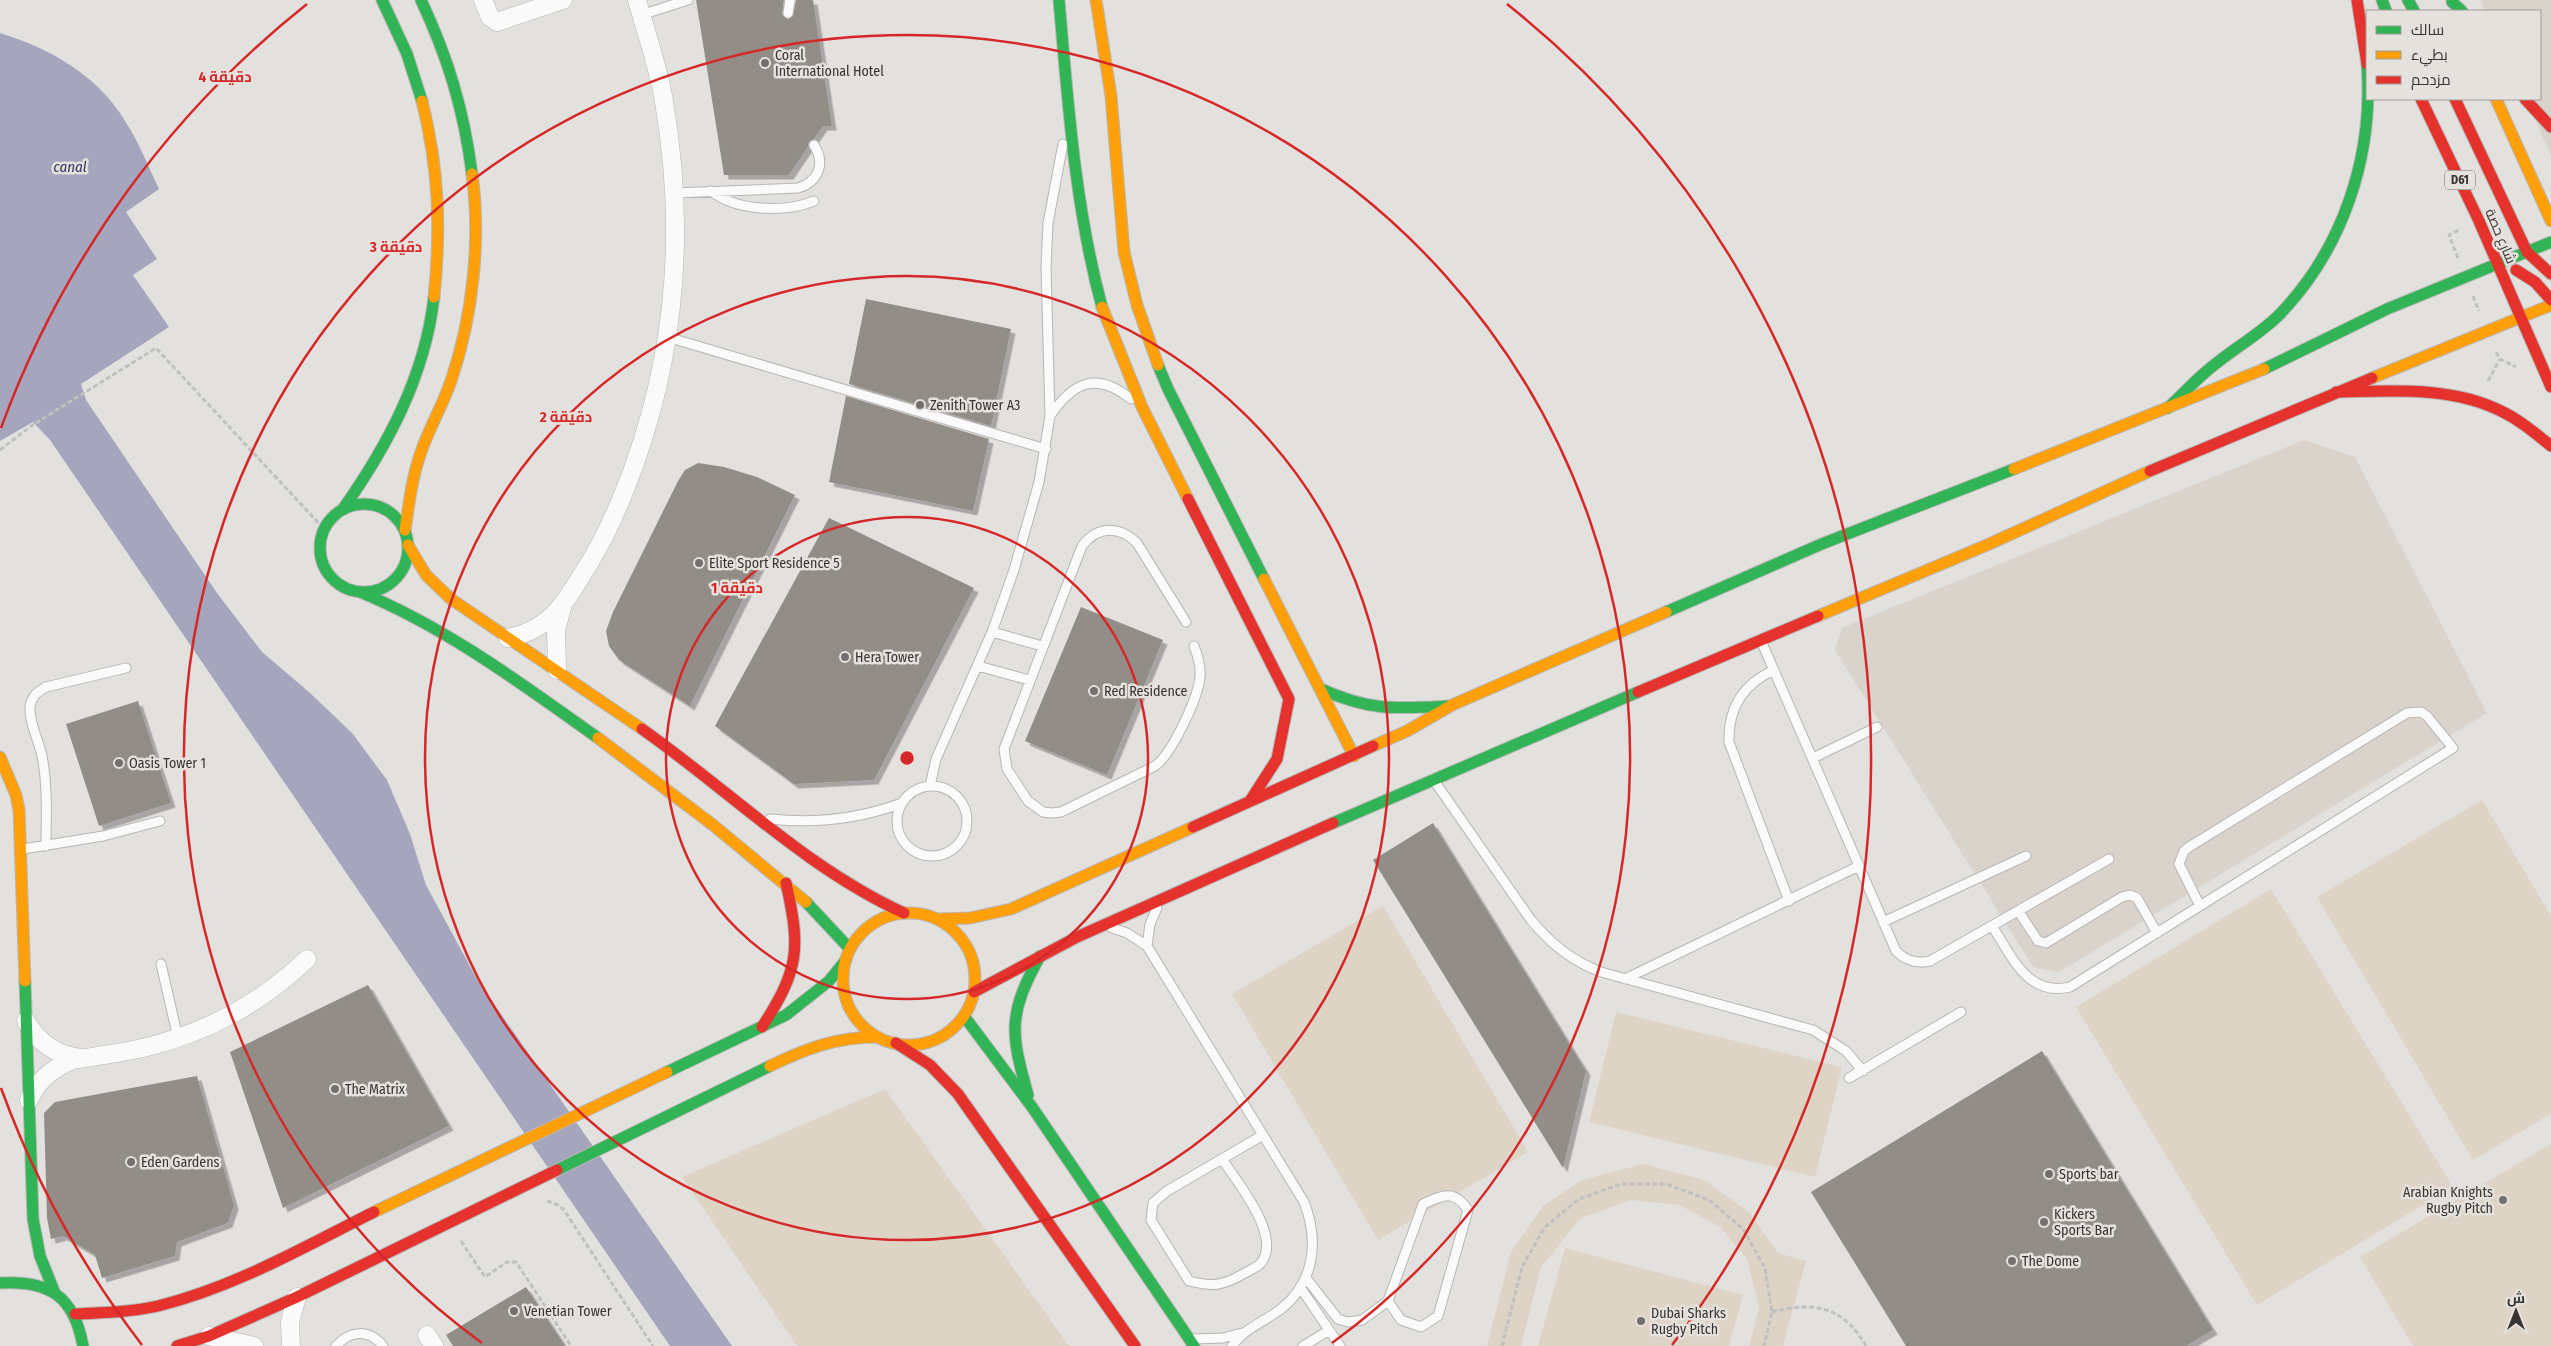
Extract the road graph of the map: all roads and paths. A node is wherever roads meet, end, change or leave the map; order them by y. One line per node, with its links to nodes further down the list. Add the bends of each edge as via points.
1 (382, 0): 39 (main road, via 401,38 419,87 431,138 438,190 438,266 426,341 411,390 377,463)
2 (421, 0): 41 (main road, via 442,46 463,117 472,171 474,274 467,323 454,370 415,471)
3 (485, 0): 4 (street, via 490,17 501,22)
4 (564, 0)
5 (790, 0): 11 (lane)
6 (1059, 0): 16 (main road)
7 (1096, 0): 56 (main road, via 1111,93 1124,252 1144,326 1168,389)
8 (2357, 0): 34 (main road, via 2366,67 2364,134 2357,179 2336,238 2317,269 2278,316 2256,336 2210,368)
9 (684, 1): 10 (lane)
10 (639, 7): 20 (street, via 664,100)
11 (788, 13)
12 (2421, 100): 25 (main road, شارع حصة / D61)
13 (2455, 100): 24 (main road)
14 (2496, 100): 22 (main road)
15 (2526, 100): 17 (main road)
16 (1070, 112): 33 (main road, via 1089,256 1102,308); 35 (lane, via 1048,222)
17 (2551, 127)
18 (814, 146): 19 (lane, via 820,168 812,182 805,186)
19 (711, 192): 20 (lane); 21 (lane, via 724,201 743,206 795,206)
20 (675, 193): 30 (street, via 676,258)
21 (814, 200)
22 (2551, 221)
23 (2551, 242): 24 (main road)
24 (2527, 252): 25 (main road); 26 (main road)
25 (2496, 263): 27 (main road, via 2523,273); 29 (main road, شارع حصة / D61); 34 (main road, via 2388,309 2234,383)
26 (2551, 274)
27 (2551, 300)
28 (2551, 305): 29 (main road)
29 (2522, 318): 31 (main road, شارع حصة / D61); 32 (main road)
30 (667, 337): 37 (lane); 44 (street, via 660,379 644,438 623,495 598,550)
31 (2551, 387)
32 (2336, 392): 36 (main road, via 2426,392 2478,400 2518,418); 48 (main road)
33 (1142, 407): 35 (lane, via 1109,384 1090,383 1072,389); 64 (main road, via 1289,699 1277,758)
34 (2168, 408): 57 (main road, via 1824,543)
35 (1050, 416): 37 (lane)
36 (2551, 446)
37 (1046, 449): 46 (lane, via 1031,514)
38 (0, 450): 40 (path, via 30,426 156,348)
39 (343, 509): 40 (main road); 41 (main road, via 367,504 379,506 398,520)
40 (324, 529): 43 (main road, via 320,556 325,570 334,581)
41 (405, 530): 42 (main road)
42 (408, 545): 43 (main road, via 407,560 400,574 375,591); 47 (main road, via 438,588)
43 (360, 592): 73 (main road, via 410,613 522,685 693,809)
44 (563, 605): 47 (street, via 534,631); 53 (street, via 556,630)
45 (1186, 622): 49 (lane, via 1137,543 1122,532 1104,530 1082,546)
46 (992, 632): 49 (lane); 51 (lane)
47 (508, 638): 53 (main road)
48 (1761, 640): 54 (lane); 62 (main road)
49 (1042, 646): 55 (lane)
50 (1194, 646): 55 (lane, via 1200,665 1199,684 1166,758 1061,812 1043,812 1035,807 1014,781 1004,759 1007,738)
51 (978, 666): 55 (lane); 63 (lane, via 936,758)
52 (126, 668): 68 (lane, via 46,687 33,698 30,712 46,784)
53 (557, 670): 66 (main road, via 688,763)
54 (1774, 670): 61 (lane); 75 (lane, via 1742,692 1731,716 1729,742)
55 (1029, 680)
56 (1321, 689): 57 (main road, via 1351,704 1384,710); 59 (main road)
57 (1452, 705): 59 (main road)
58 (1877, 727): 61 (lane)
59 (1354, 756): 64 (main road)
60 (0, 758): 69 (main road, via 16,795)
61 (1813, 758): 72 (lane)
62 (1432, 779): 74 (main road); 89 (lane, via 1542,934 1584,966)
63 (930, 786): 65 (lane, via 919,788); 65 (lane, via 951,791 965,808 967,830 955,848 946,854 924,856 905,844 897,824)
64 (1250, 801): 79 (main road, via 1017,908 978,918)
65 (902, 803): 66 (lane, via 852,818 789,821)
66 (757, 818): 78 (main road, via 849,887)
67 (160, 821): 68 (lane)
68 (46, 846): 69 (lane)
69 (20, 849): 93 (main road)
70 (2026, 856): 80 (lane)
71 (2109, 859): 77 (lane)
72 (1859, 866): 75 (lane); 80 (lane)
73 (786, 883): 85 (main road, via 819,913); 94 (main road, via 793,912 795,952 788,984)
74 (1161, 901): 82 (main road); 84 (lane, via 1150,924)
75 (1789, 901): 89 (lane)
76 (2200, 906): 76 (lane, via 2179,864 2180,857 2189,847 2407,712 2421,712 2427,716 2453,748); 83 (lane)
77 (2019, 912): 81 (lane); 83 (lane, via 2038,941 2046,943 2130,895 2137,898)
78 (904, 913): 79 (main road); 85 (main road, via 887,916 872,924)
79 (938, 919): 90 (main road, via 952,929 968,950 975,975)
80 (1883, 922): 81 (lane, via 1896,951 1907,960 1922,963)
81 (1992, 926): 83 (lane, via 2024,975 2049,989 2077,984)
82 (1104, 927): 84 (lane, via 1127,933); 86 (main road)
83 (2157, 933)
84 (1147, 946): 103 (lane)
85 (848, 954): 94 (main road, via 828,981 804,1002); 95 (main road, via 844,986 852,1012)
86 (1040, 956): 90 (main road); 102 (main road, via 1017,998 1013,1016 1012,1036)
87 (307, 959): 96 (street, via 280,985 248,1006)
88 (161, 964): 96 (lane)
89 (1625, 979): 99 (lane, via 1813,1030 1846,1051)
90 (974, 992): 92 (main road)
91 (1960, 1012): 99 (lane)
92 (964, 1016): 97 (main road, via 954,1028 927,1042); 102 (main road)
93 (26, 1021): 98 (street, via 49,1048 60,1054); 101 (main road)
94 (762, 1027): 116 (main road, via 242,1278 157,1306)
95 (878, 1037): 97 (main road); 113 (main road, via 854,1037 815,1045)
96 (178, 1038): 98 (street)
97 (896, 1043): 129 (main road, via 930,1066 958,1094)
98 (84, 1058): 101 (street, via 72,1060 49,1072)
99 (1863, 1071): 100 (lane)
100 (1849, 1078)
101 (28, 1102): 112 (main road, via 35,1237 44,1273)
102 (1032, 1107): 120 (main road)
103 (1263, 1135): 104 (lane); 109 (lane, via 1304,1202 1311,1220 1314,1240)
104 (1222, 1159): 104 (lane, via 1167,1190 1153,1202 1151,1220 1189,1281 1206,1285 1224,1285 1260,1264 1265,1251 1267,1233)
105 (541, 1201): 128 (path, via 551,1202 564,1210)
106 (468, 1237): 107 (path)
107 (461, 1241): 108 (path); 127 (path, via 484,1277 507,1262 516,1262)
108 (453, 1244)
109 (1306, 1278): 111 (lane); 114 (lane, via 1338,1319 1348,1322 1362,1320)
110 (0, 1284): 112 (main road, via 36,1283)
111 (1300, 1287): 117 (lane); 118 (lane, via 1281,1309)
112 (54, 1291): 116 (main road)
113 (297, 1297): 119 (main road); 124 (street, via 290,1322)
114 (1388, 1301): 114 (lane, via 1401,1320 1420,1327 1438,1316 1468,1210 1461,1200 1444,1194 1423,1204)
115 (1772, 1312): 133 (path, via 1765,1268 1743,1228 1709,1200 1666,1184 1621,1184 1579,1199 1544,1228 1522,1267); 134 (path); 135 (path, via 1796,1306 1819,1307 1841,1317)
116 (75, 1314): 121 (main road)
117 (1328, 1331): 131 (lane); 132 (lane)
118 (1245, 1332): 120 (lane); 130 (lane)
119 (209, 1336): 122 (main road); 123 (street)
120 (1192, 1342)
121 (83, 1346)
122 (177, 1346)
123 (254, 1346)
124 (291, 1346)
125 (336, 1346): 126 (lane, via 354,1333 364,1333)
126 (383, 1346)
127 (571, 1346)
128 (653, 1346)
129 (1136, 1346)
130 (1232, 1346)
131 (1303, 1346)
132 (1340, 1346)
133 (1502, 1346)
134 (1764, 1346)
135 (1866, 1346)

